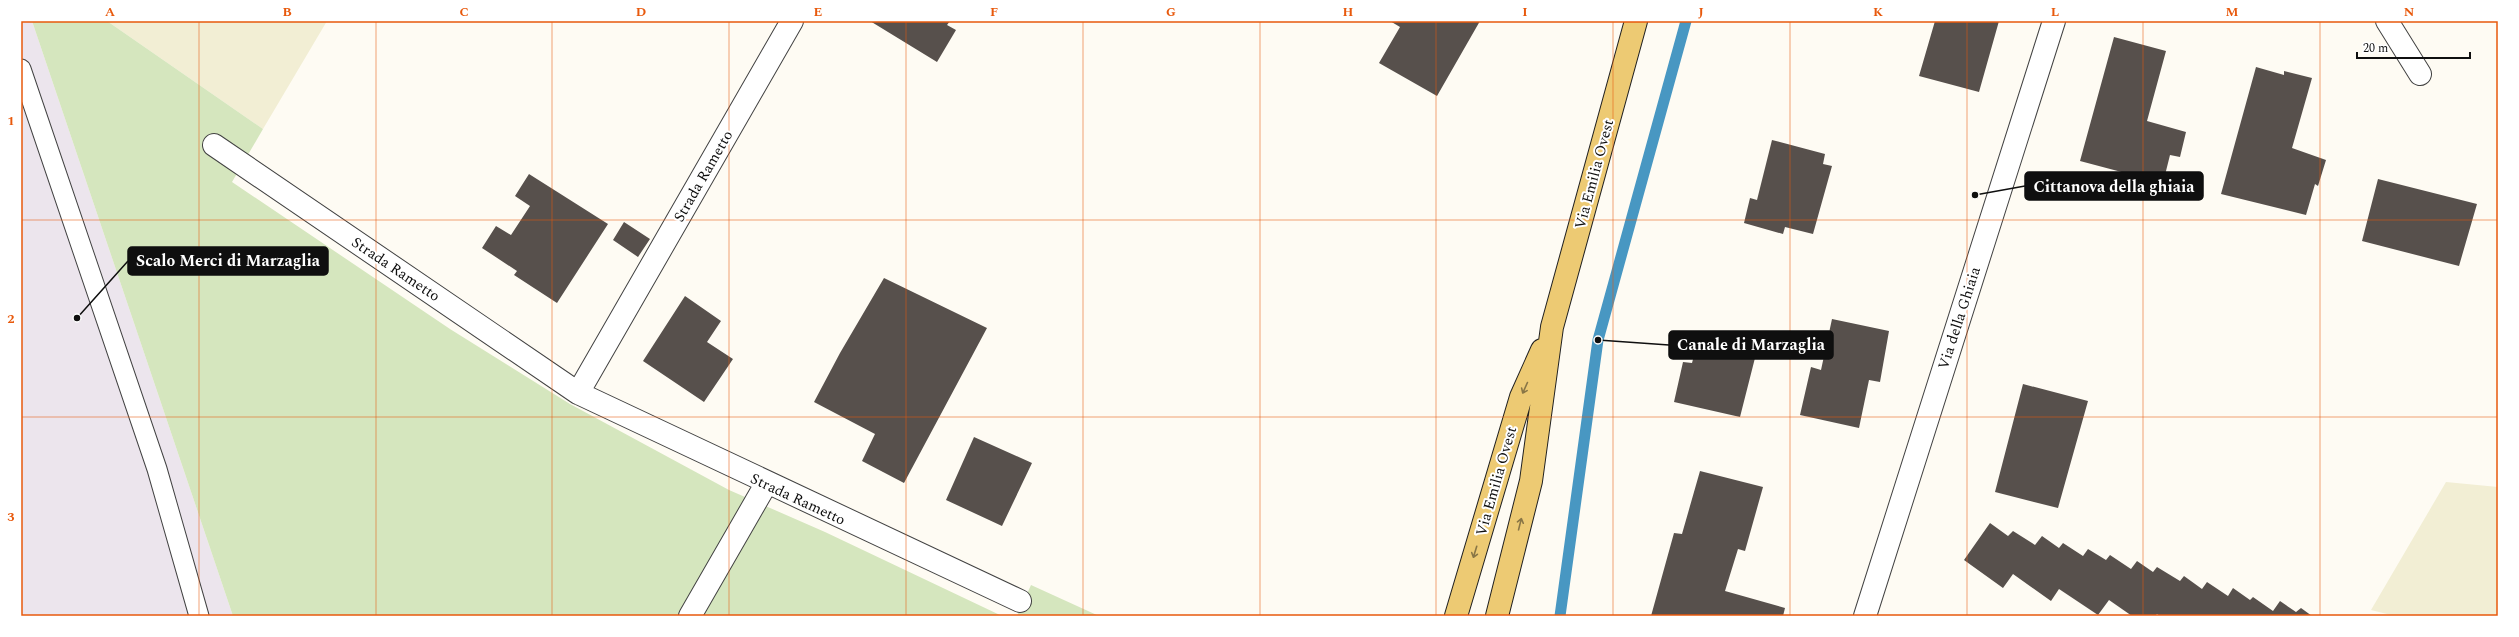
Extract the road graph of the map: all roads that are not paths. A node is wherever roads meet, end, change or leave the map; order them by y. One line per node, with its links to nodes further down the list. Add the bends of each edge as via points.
1 (792, 21): 9 (street, Strada Rametto)
2 (1636, 21): 8 (main road, Via Emilia Ovest)
3 (2054, 21): 18 (street, Via della Ghiaia)
4 (2387, 21): 6 (street)
5 (21, 69): 13 (lane, via 157,468)
6 (2420, 74)
7 (214, 145): 9 (street, Strada Rametto)
8 (1552, 327): 11 (main road, Via Emilia Ovest, one-way to 8, via 1531,481); 15 (main road, Via Emilia Ovest, one-way to 15, via 1521,397)
9 (578, 393): 10 (street, Strada Rametto)
10 (766, 484): 12 (street, Strada Rametto); 14 (street)
11 (1510, 562): 16 (main road, Via Emilia Ovest); 17 (street)
12 (1020, 601)
13 (199, 616)
14 (690, 616)
15 (1456, 616)
16 (1497, 616)
17 (1508, 616)
18 (1865, 616)

